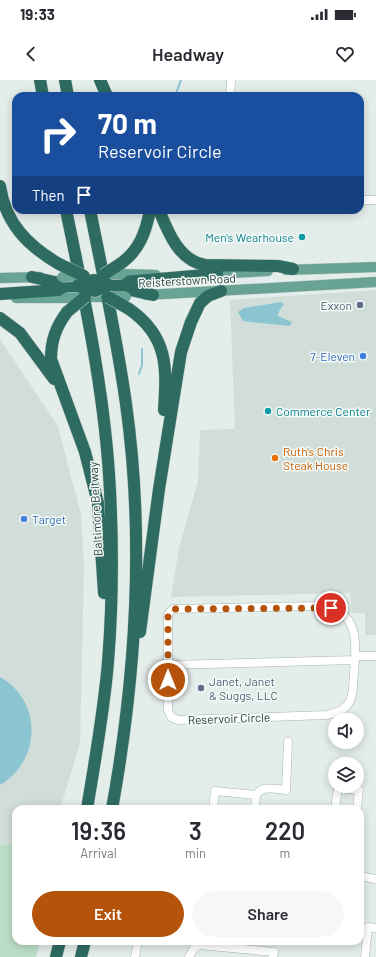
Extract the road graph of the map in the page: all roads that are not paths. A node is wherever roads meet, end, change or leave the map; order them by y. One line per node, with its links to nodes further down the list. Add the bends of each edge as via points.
1 (40, 80): 5 (highway)
2 (65, 80): 6 (highway)
3 (100, 80): 7 (highway)
4 (231, 80): 8 (street)
5 (42, 92)
6 (67, 92)
7 (105, 92)
8 (230, 92)
9 (0, 186): 23 (highway, bridge, via 5,209 21,235 59,264)
10 (364, 200): 11 (street)
11 (376, 200)
12 (67, 214): 34 (highway, Baltimore Beltway, via 88,325 109,473 112,558)
13 (91, 214): 36 (highway, via 114,329 126,405 133,475 136,560)
14 (149, 214): 21 (highway, via 142,238 132,253)
15 (161, 214): 17 (highway, via 179,248 186,257 195,262 205,265 278,266)
16 (376, 267): 17 (main road, Reisterstown Road)
17 (293, 269): 18 (main road, Reisterstown Road)
18 (217, 274): 21 (highway)
19 (32, 277): 20 (main road); 24 (highway)
20 (0, 279)
21 (123, 281): 23 (highway); 23 (highway, bridge); 27 (highway)
22 (376, 282): 25 (main road, Reisterstown Road)
23 (97, 286): 24 (highway, bridge); 24 (main road, bridge); 30 (highway, bridge, via 67,312 60,321 51,344 51,359); 31 (highway, bridge, via 142,321 155,336 161,349 166,367)
24 (66, 287): 26 (highway); 28 (main road)
25 (222, 291): 27 (main road, Reisterstown Road); 31 (highway, via 208,296 200,303 186,336 178,365)
26 (0, 294)
27 (153, 295)
28 (0, 298)
29 (0, 318): 30 (highway, via 20,333)
30 (60, 388): 34 (highway, via 85,452 98,503)
31 (159, 489): 36 (highway, via 142,623)
32 (376, 656): 33 (street)
33 (356, 658): 35 (street); 35 (street, Reservoir Circle, via 351,622 342,613 331,608 173,609 168,614); 35 (street, Reservoir Circle, via 350,701 336,713 327,715 175,719 170,714)
34 (108, 662): 39 (highway, Baltimore Beltway)
35 (168, 665)
36 (132, 669): 40 (highway)
37 (288, 742): 38 (street, via 286,790 266,788)
38 (256, 795): 41 (street, via 215,791); 42 (street)
39 (88, 805)
40 (113, 805)
41 (213, 805)
42 (255, 805)
43 (336, 805): 44 (street, via 338,788 359,790)
44 (357, 805)
45 (364, 877): 46 (street)
46 (376, 879)
47 (376, 928): 56 (street, via 368,927)
48 (59, 945): 51 (highway)
49 (84, 945): 52 (highway)
50 (137, 945): 53 (street)
51 (56, 957)
52 (81, 957)
53 (135, 957)
54 (189, 957): 55 (street, via 200,945 274,952)
55 (273, 957)
56 (365, 957)

